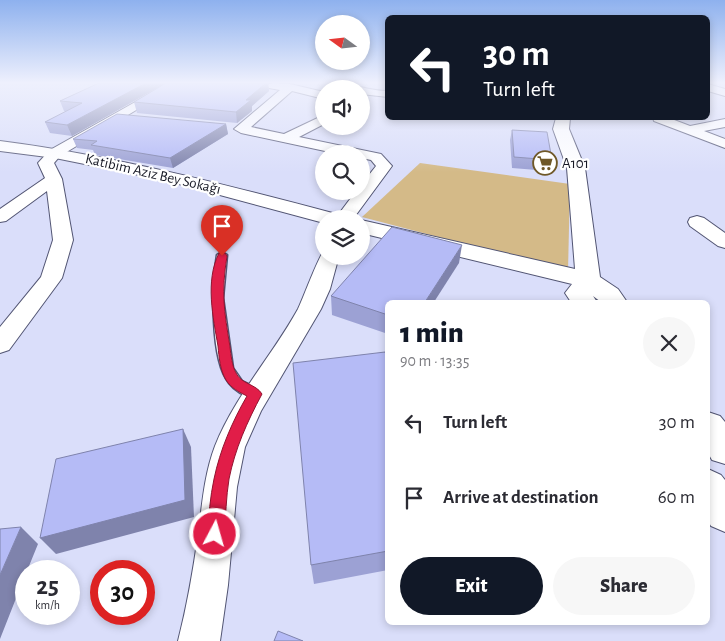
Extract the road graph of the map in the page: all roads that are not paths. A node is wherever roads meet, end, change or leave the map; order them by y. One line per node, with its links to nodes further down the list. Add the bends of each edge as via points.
1 (125, 113): 3 (street)
2 (257, 113): 10 (street, via 237,129)
3 (118, 117): 4 (street); 14 (street)
4 (137, 119)
5 (561, 120): 24 (street, via 561,129 576,168)
6 (664, 120): 9 (street)
7 (725, 123): 9 (street)
8 (315, 124): 10 (street)
9 (689, 130): 12 (street)
10 (286, 138): 16 (street, via 376,157 384,166)
11 (0, 146): 14 (street, Katibim Aziz Bey Sokağı)
12 (725, 146): 13 (street)
13 (707, 152)
14 (55, 153): 15 (street, via 46,163); 17 (street, Katibim Aziz Bey Sokağı, via 166,175)
15 (54, 179): 18 (street); 26 (street, via 62,240 51,278)
16 (351, 210)
17 (315, 214)
18 (0, 217)
19 (698, 222): 21 (street)
20 (370, 229): 24 (street)
21 (725, 242)
22 (222, 256): 27 (lane, via 217,303 227,368 237,384)
23 (326, 265): 27 (street, via 319,288 300,324)
24 (586, 291): 25 (street, via 609,295)
25 (613, 300)
26 (0, 344)
27 (255, 394): 32 (street, via 230,448 221,480 210,588)
28 (710, 429): 29 (street)
29 (725, 449)
30 (710, 490): 31 (street)
31 (725, 513)
32 (199, 641)

